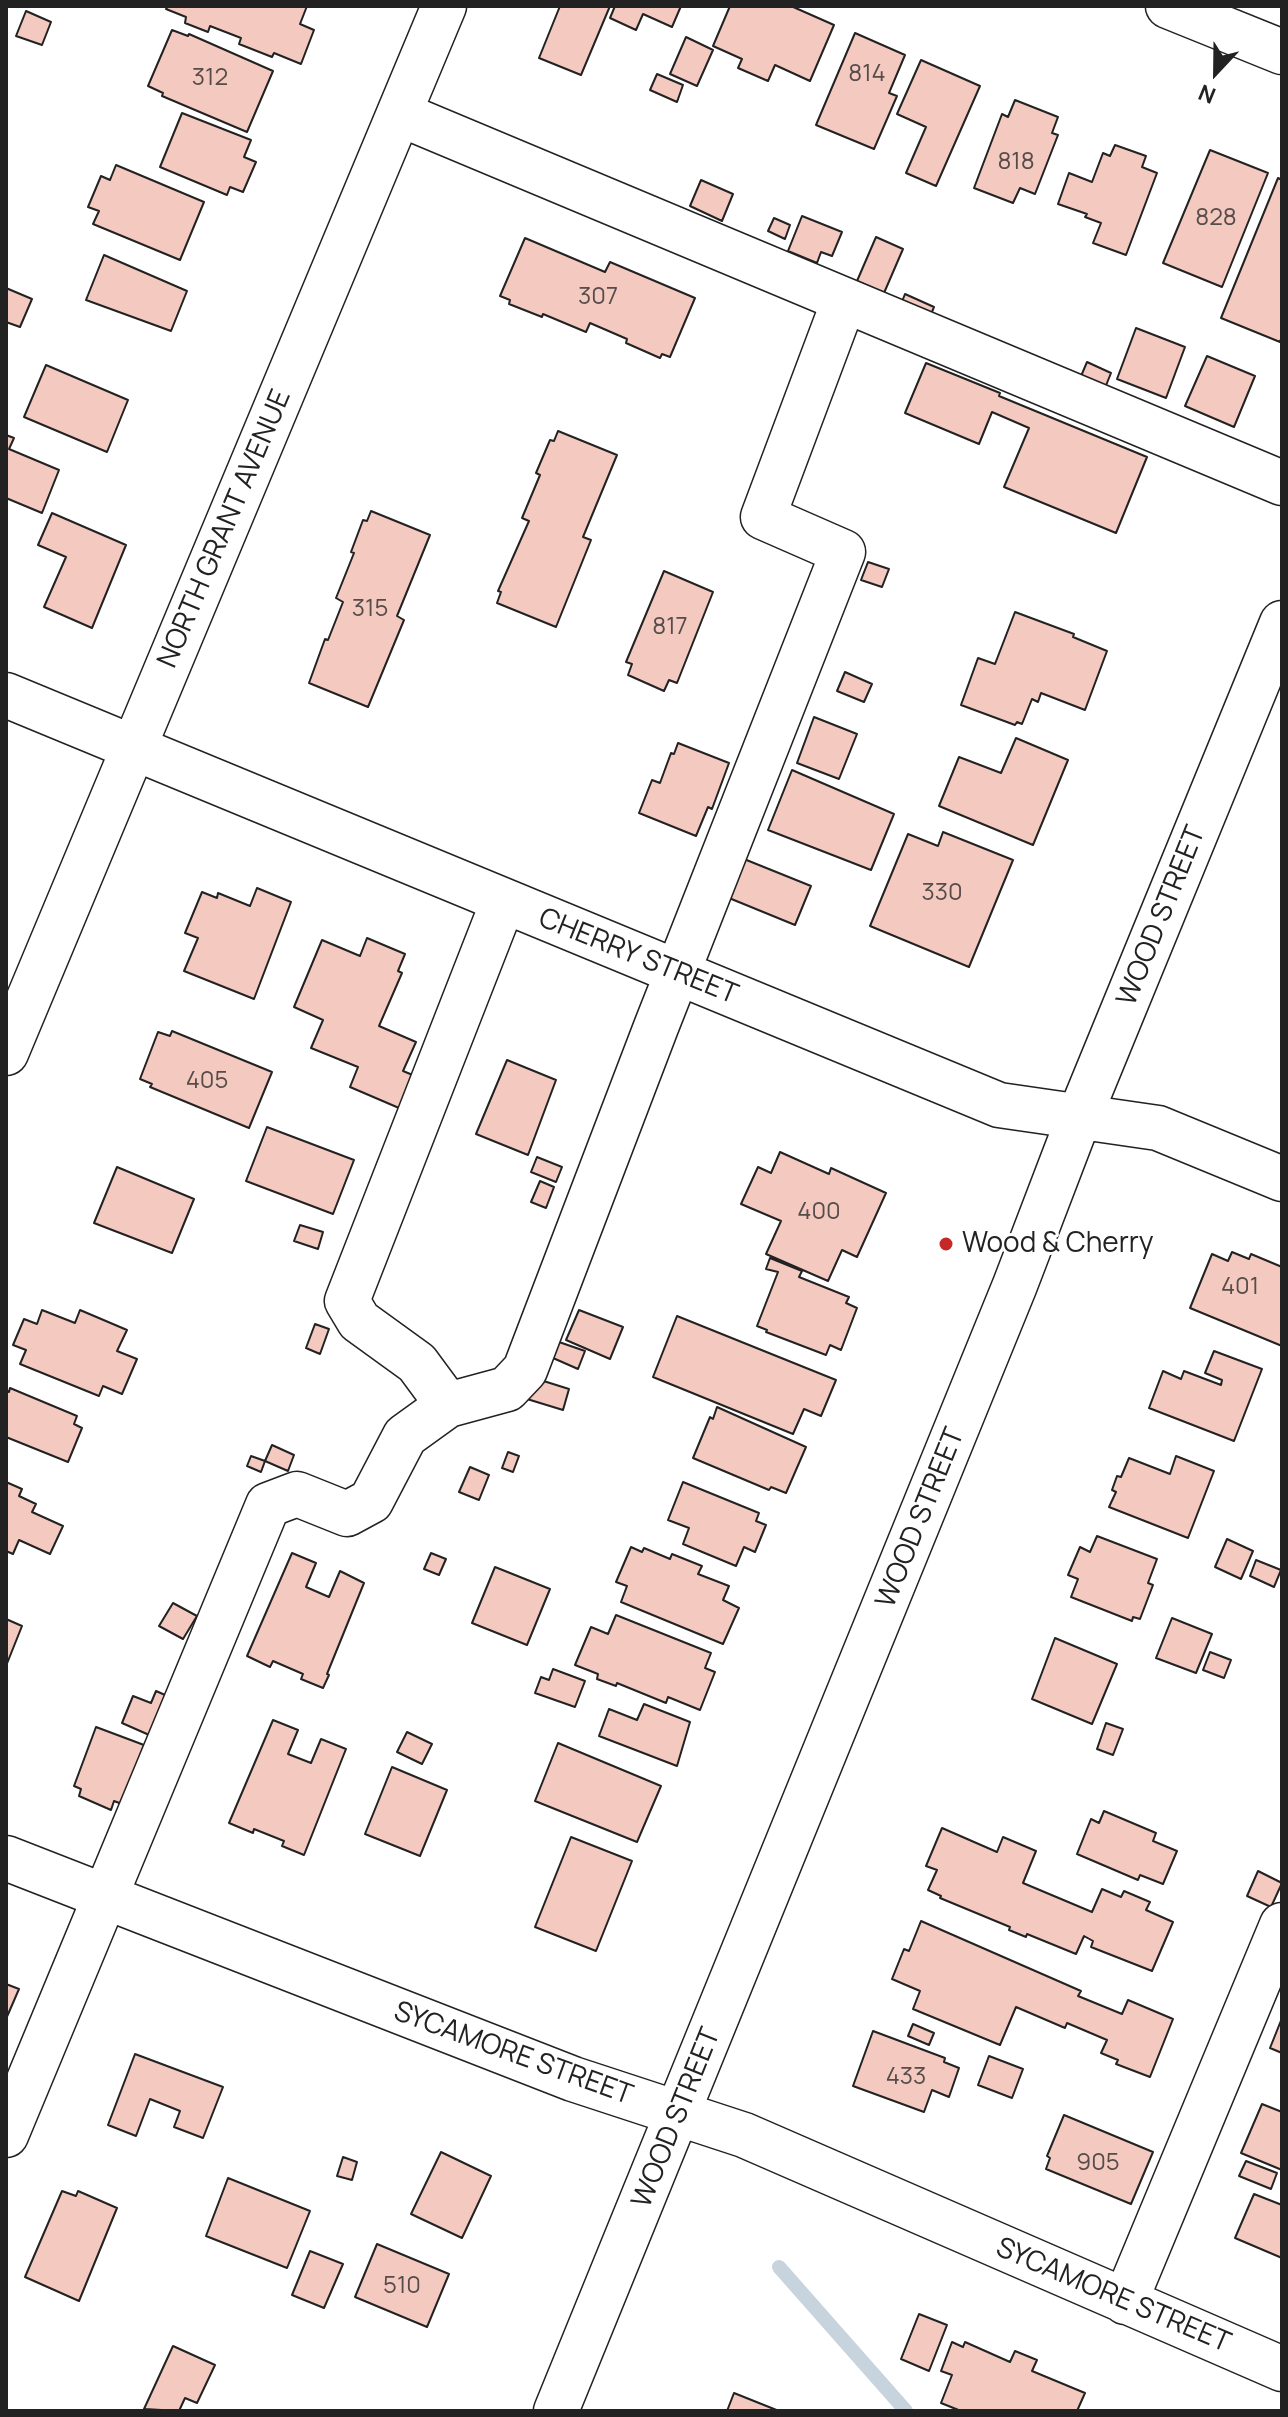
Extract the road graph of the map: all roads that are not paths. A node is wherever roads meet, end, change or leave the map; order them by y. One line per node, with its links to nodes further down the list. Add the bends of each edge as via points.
1 (444, 6): 4 (street, NORTH GRANT AVENUE)
2 (1168, 6): 3 (street)
3 (1282, 52)
4 (400, 114): 5 (street); 9 (street, NORTH GRANT AVENUE)
5 (844, 301): 6 (street); 11 (street, via 763,517 843,552)
6 (1282, 483)
7 (1282, 623): 13 (street, WOOD STREET)
8 (6, 695): 9 (street, CHERRY STREET)
9 (133, 748): 10 (street, CHERRY STREET); 12 (street, NORTH GRANT AVENUE)
10 (503, 902): 11 (street, CHERRY STREET); 15 (street, via 347,1301 359,1321 417,1363)
11 (678, 972): 13 (street, CHERRY STREET, via 999,1105); 15 (street, via 525,1370 507,1389)
12 (6, 1053)
13 (1080, 1115): 14 (street, CHERRY STREET, via 1158,1128); 19 (street, WOOD STREET)
14 (1282, 1179)
15 (448, 1405): 17 (street, via 405,1436 371,1501 347,1514 297,1494 268,1505)
16 (6, 1858): 17 (street, SYCAMORE STREET)
17 (105, 1898): 19 (street, SYCAMORE STREET, via 573,2079); 20 (street)
18 (1282, 1925): 21 (street)
19 (679, 2114): 21 (street, SYCAMORE STREET, via 744,2135); 23 (street, WOOD STREET)
20 (6, 2135)
21 (1125, 2302): 22 (street, SYCAMORE STREET)
22 (1282, 2369)
23 (556, 2411)

